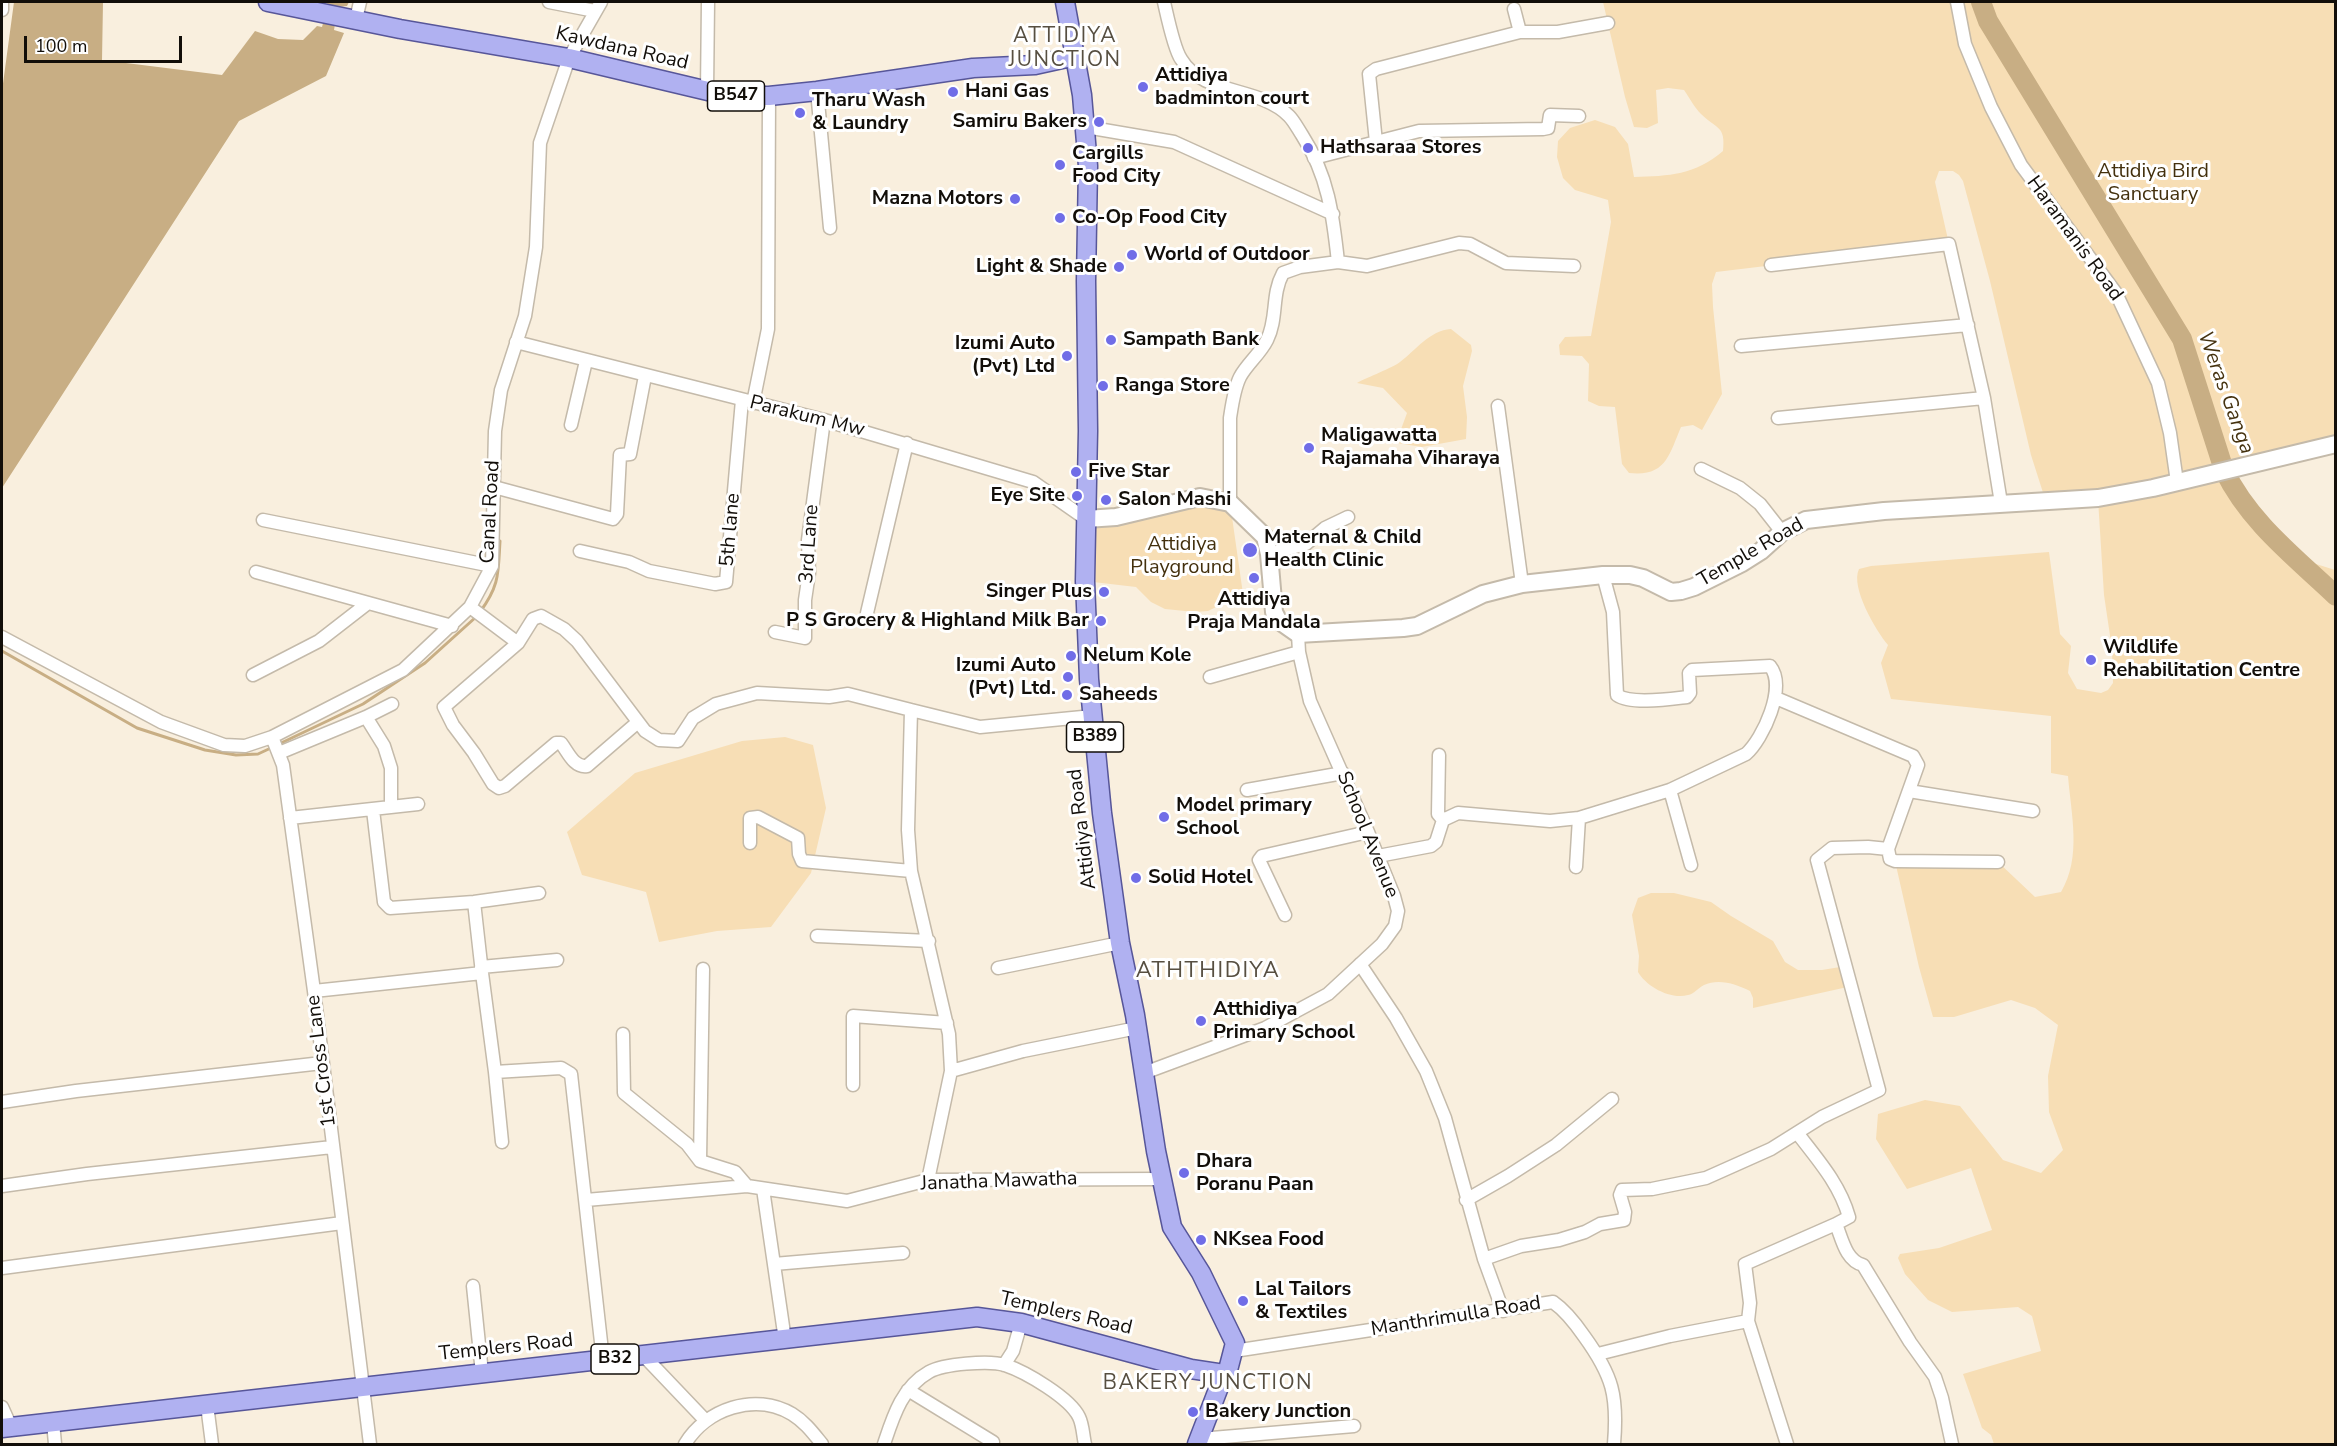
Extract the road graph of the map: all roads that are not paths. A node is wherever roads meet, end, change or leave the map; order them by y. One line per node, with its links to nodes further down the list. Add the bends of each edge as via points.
1 (2, 2): 10 (street)
2 (276, 2): 11 (main road, Kawdana Road / B547, via 320,12)
3 (549, 2): 8 (street)
4 (708, 2): 16 (street)
5 (1065, 2): 14 (main road, Attidiya Road / B389)
6 (1164, 2): 22 (street, via 1180,59 1205,81 1260,97 1282,110 1290,116)
7 (1957, 2): 42 (street, Haramanis Road, via 1965,44 2021,165 2116,293 2158,383)
8 (598, 7): 15 (street, Canal Road)
9 (1514, 9): 13 (street)
10 (2, 10)
11 (352, 12): 15 (main road, Kawdana Road / B547, via 400,29)
12 (1608, 22): 13 (street, via 1558,32)
13 (1520, 32): 21 (street, via 1369,74)
14 (1076, 56): 17 (main road, Kawdana Road / B547, via 1035,65 973,68); 20 (main road, Attidiya Road / B389)
15 (569, 58): 16 (main road, Kawdana Road / B547); 29 (street, Canal Road, via 540,143 536,247 525,316)
16 (707, 91): 18 (main road, Kawdana Road / B547, via 729,96)
17 (817, 91): 18 (main road, Kawdana Road / B547); 24 (street)
18 (769, 96): 34 (street, via 768,329)
19 (1578, 116): 21 (street, via 1550,115 1548,128 1543,129 1419,131)
20 (1086, 127): 23 (street, via 1174,142); 47 (main road, Attidiya Road / B389)
21 (1376, 142): 22 (street)
22 (1314, 158): 23 (street)
23 (1333, 214): 25 (street)
24 (830, 228)
25 (1338, 262): 27 (street, via 1367,266 1459,243 1470,244 1506,263); 44 (street, via 1283,273 1276,286 1267,341 1239,378 1232,404)
26 (1771, 265): 28 (street, via 1949,244)
27 (1574, 266)
28 (1968, 325): 30 (street); 33 (street)
29 (516, 342): 31 (street, Parakum Mw); 43 (street, Canal Road, via 501,390 495,431)
30 (1741, 346)
31 (585, 361): 32 (street, Parakum Mw); 38 (street)
32 (645, 376): 34 (street, Parakum Mw); 43 (street, via 630,454 620,455 617,514 613,519)
33 (1984, 398): 36 (street); 45 (street)
34 (748, 401): 37 (street, Parakum Mw); 50 (street, 5th lane, via 726,582 715,584)
35 (1498, 406): 55 (street)
36 (1778, 418)
37 (824, 420): 39 (street, Parakum Mw); 60 (street, 3rd Lane, via 808,540 805,638)
38 (571, 425)
39 (907, 443): 47 (street, Parakum Mw, via 1033,482); 58 (street)
40 (2336, 444): 42 (street, Temple Road)
41 (1701, 469): 49 (street, via 1740,488 1760,504)
42 (2182, 481): 45 (street, Temple Road, via 2098,498)
43 (494, 487): 52 (street, Canal Road)
44 (1230, 503): 47 (street, via 1200,497 1116,517); 51 (street, via 1265,537)
45 (2001, 503): 49 (street, Temple Road, via 1823,517 1806,520)
46 (1348, 517): 51 (street, via 1324,528 1306,544)
47 (1086, 519): 70 (main road, Attidiya Road / B389, via 1087,640)
48 (264, 520): 52 (street)
49 (1782, 532): 54 (street, Temple Road, via 1761,552 1681,591 1671,592 1630,575)
50 (580, 552)
51 (1269, 554): 61 (street, via 1274,612 1278,620)
52 (492, 566): 57 (street, Canal Road)
53 (256, 572): 56 (street)
54 (1603, 575): 55 (street, Temple Road); 67 (street, via 1613,612 1617,695 1624,700 1687,697 1692,670 1770,666 1776,681)
55 (1522, 584): 61 (street, Temple Road, via 1483,594 1417,626)
56 (368, 603): 59 (street); 65 (street, via 319,641)
57 (475, 611): 59 (street, Canal Road); 63 (street)
58 (867, 613)
59 (452, 626): 73 (street, Canal Road, via 403,670)
60 (775, 632)
61 (1298, 634): 64 (street, School Avenue)
62 (2, 638): 73 (street, Canal Road, via 161,722 224,745)
63 (518, 643): 72 (street, via 533,619 541,616 564,629); 72 (street, via 444,707 499,788 556,743 561,743 575,763 587,766)
64 (1299, 652): 66 (street); 75 (street, School Avenue, via 1310,701)
65 (253, 675)
66 (1210, 677)
67 (1776, 698): 77 (street, via 1754,747 1746,754); 78 (street, via 1914,756 1918,765)
68 (392, 704): 71 (street)
69 (911, 710): 70 (street, via 980,727); 72 (street, via 848,694 829,697 757,693 716,704 693,718 678,741 659,740); 93 (street)
70 (1093, 716): 99 (main road, Attidiya Road / B389)
71 (366, 717): 73 (street); 80 (street, via 384,746 391,768)
72 (638, 722)
73 (276, 745): 83 (street, 1st Cross Lane)
74 (1439, 755): 85 (street, via 1438,814)
75 (1342, 773): 76 (street); 86 (street, School Avenue)
76 (1246, 790)
77 (1670, 790): 84 (street); 91 (street)
78 (1909, 791): 82 (street); 88 (street)
79 (418, 804): 80 (street)
80 (391, 807): 81 (street)
81 (373, 810): 83 (street); 95 (street, via 384,902 390,908)
82 (2033, 811)
83 (290, 819): 105 (street, 1st Cross Lane)
84 (1579, 819): 85 (street, via 1550,821 1458,813); 92 (street)
85 (1443, 820): 89 (street, via 1431,846)
86 (1368, 832): 89 (street, School Avenue); 96 (street, via 1262,856 1259,860)
87 (750, 843): 93 (street, via 750,818 758,818 798,838 802,861)
88 (1888, 849): 90 (street, via 1895,861); 116 (street, via 1832,848 1817,860 1879,1090)
89 (1378, 856): 101 (street, School Avenue, via 1398,911 1395,926)
90 (1998, 862)
91 (1691, 865)
92 (1576, 867)
93 (910, 871): 98 (street)
94 (539, 893): 95 (street)
95 (474, 902): 104 (street)
96 (1285, 915)
97 (817, 936): 98 (street)
98 (928, 941): 106 (street)
99 (1120, 943): 102 (street); 107 (main road, Attidiya Road / B389)
100 (556, 960): 104 (street)
101 (1360, 964): 112 (street, School Avenue, via 1328,994 1287,1017); 126 (street, via 1426,1071 1445,1118)
102 (998, 968)
103 (703, 969): 119 (street)
104 (481, 970): 105 (street); 111 (street)
105 (314, 991): 109 (street, 1st Cross Lane)
106 (947, 1023): 110 (street); 113 (street, via 853,1016)
107 (1137, 1028): 110 (street, via 1023,1051); 112 (main road, Attidiya Road / B389)
108 (623, 1034): 119 (street, via 624,1093 687,1144)
109 (322, 1063): 115 (street); 118 (street, 1st Cross Lane)
110 (951, 1071): 121 (street)
111 (495, 1072): 117 (street); 125 (street, via 561,1068 571,1074)
112 (1144, 1073): 120 (main road, Attidiya Road / B389)
113 (853, 1085)
114 (1612, 1099): 126 (street, via 1556,1145)
115 (2, 1102)
116 (1798, 1134): 128 (street, via 1842,1196 1849,1217); 130 (street, via 1706,1178 1652,1189 1622,1190 1624,1220)
117 (502, 1142)
118 (332, 1147): 122 (street); 127 (street, 1st Cross Lane)
119 (700, 1161): 123 (street, via 735,1172)
120 (1163, 1179): 121 (street, Janatha Mawatha); 138 (main road, Attidiya Road / B389, via 1172,1227 1202,1273 1235,1343)
121 (928, 1180): 124 (street, Janatha Mawatha, via 847,1201)
122 (2, 1186)
123 (747, 1186): 124 (street, Janatha Mawatha); 125 (street, Janatha Mawatha)
124 (763, 1189): 131 (street)
125 (586, 1200): 141 (street)
126 (1466, 1200): 130 (street)
127 (342, 1223): 132 (street); 145 (street, 1st Cross Lane)
128 (1836, 1224): 135 (street, via 1745,1264); 164 (street, via 1848,1253 1854,1262 1863,1265 1935,1377)
129 (903, 1253): 131 (street)
130 (1484, 1259): 134 (street)
131 (774, 1264): 137 (street)
132 (2, 1268)
133 (473, 1286): 143 (street)
134 (1503, 1311): 138 (street, Manthrimulla Road); 139 (street, Manthrimulla Road, via 1553,1302)
135 (1748, 1321): 139 (street); 163 (street)
136 (1021, 1323): 137 (main road, Templers Road / B32, via 977,1317); 142 (street, via 1013,1351); 144 (main road, Templers Road / B32, via 1191,1370)
137 (785, 1340): 140 (main road, Templers Road / B32)
138 (1234, 1351): 144 (main road)
139 (1598, 1354): 162 (street, Manthrimulla Road, via 1612,1382)
140 (644, 1356): 141 (main road, Templers Road / B32); 149 (street)
141 (603, 1360): 143 (main road, Templers Road / B32)
142 (1004, 1365): 146 (street, via 971,1362 929,1372); 161 (street, via 1054,1390 1079,1417)
143 (482, 1373): 145 (main road, Templers Road / B32)
144 (1224, 1374): 154 (main road)
145 (362, 1387): 147 (main road, Templers Road / B32); 157 (street, 1st Cross Lane)
146 (908, 1390): 153 (street); 160 (street)
147 (207, 1405): 150 (main road, Templers Road / B32); 156 (street)
148 (2, 1407): 152 (street)
149 (705, 1420): 158 (street); 159 (street, via 725,1409 747,1404 770,1406 791,1413)
150 (53, 1422): 152 (main road, Templers Road / B32); 155 (street)
151 (1354, 1426): 154 (street)
152 (6, 1427)
153 (993, 1442)
154 (1198, 1442)
155 (55, 1444)
156 (212, 1444)
157 (370, 1444)
158 (686, 1444)
159 (822, 1444)
160 (884, 1444)
161 (1085, 1444)
162 (1614, 1444)
163 (1787, 1444)
164 (1952, 1444)

